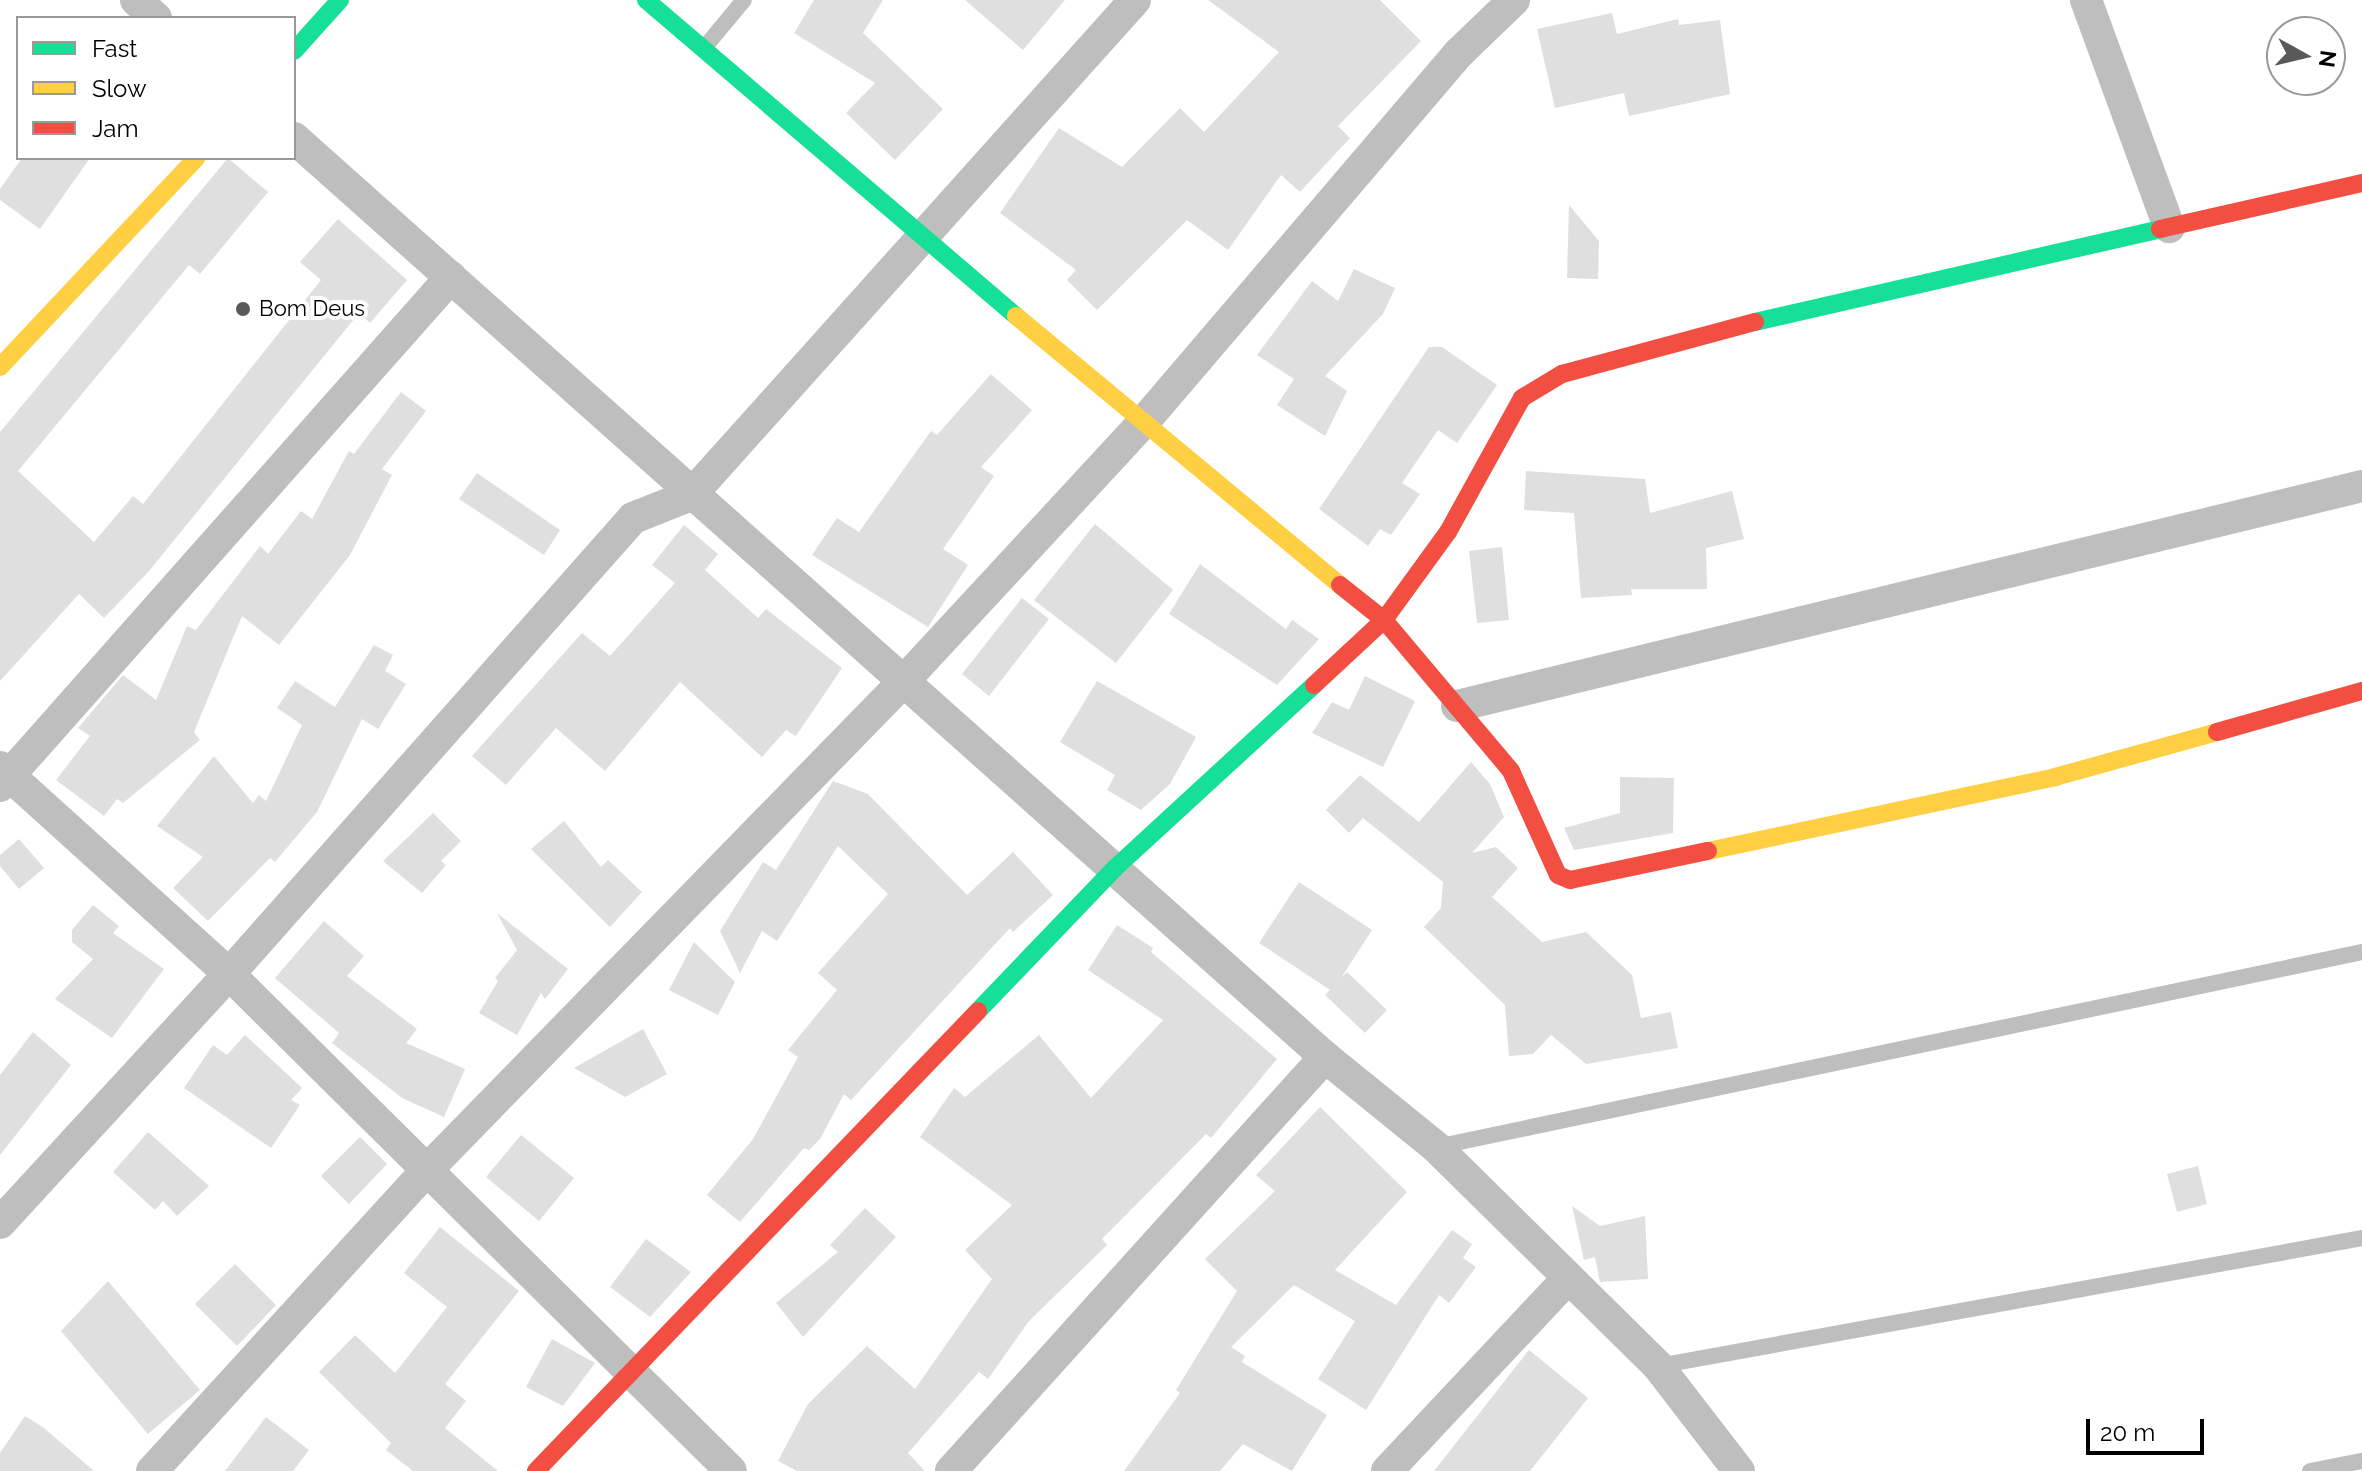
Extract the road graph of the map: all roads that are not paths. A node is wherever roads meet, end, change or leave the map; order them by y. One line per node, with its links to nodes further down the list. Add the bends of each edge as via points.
1 (136, 0): 8 (street)
2 (340, 0): 9 (street)
3 (646, 0): 10 (street)
4 (744, 0): 10 (lane)
5 (1135, 0): 15 (street)
6 (1514, 0): 18 (street, via 1460,52)
7 (2086, 0): 14 (street)
8 (154, 16)
9 (296, 49)
10 (704, 49): 15 (street)
11 (296, 140): 16 (street)
12 (194, 160): 17 (street)
13 (2362, 183): 14 (street)
14 (2169, 227): 21 (street, via 1674,340 1562,374 1522,398 1448,532)
15 (927, 237): 18 (street); 20 (street)
16 (451, 277): 20 (street); 25 (street)
17 (0, 367)
18 (1142, 424): 21 (street); 22 (street)
19 (2362, 486): 24 (street)
20 (691, 495): 22 (street); 28 (street, via 633,518)
21 (1384, 620): 24 (street); 26 (street)
22 (902, 683): 26 (street); 31 (street)
23 (2362, 691): 24 (street, via 2055,777 1570,880 1550,864 1511,771)
24 (1457, 706)
25 (3, 776): 28 (street)
26 (1114, 869): 29 (street); 36 (street)
27 (2362, 952): 30 (lane)
28 (229, 974): 31 (street); 32 (street)
29 (1325, 1057): 30 (street); 41 (street)
30 (1436, 1147): 34 (street)
31 (425, 1172): 36 (street); 38 (street)
32 (0, 1223)
33 (2362, 1238): 35 (lane)
34 (1568, 1278): 35 (street); 42 (street)
35 (1658, 1366): 43 (street)
36 (629, 1371): 39 (street); 40 (street)
37 (2362, 1461): 44 (lane)
38 (152, 1471)
39 (536, 1471)
40 (731, 1471)
41 (951, 1471)
42 (1387, 1471)
43 (1739, 1471)
44 (2310, 1471)

